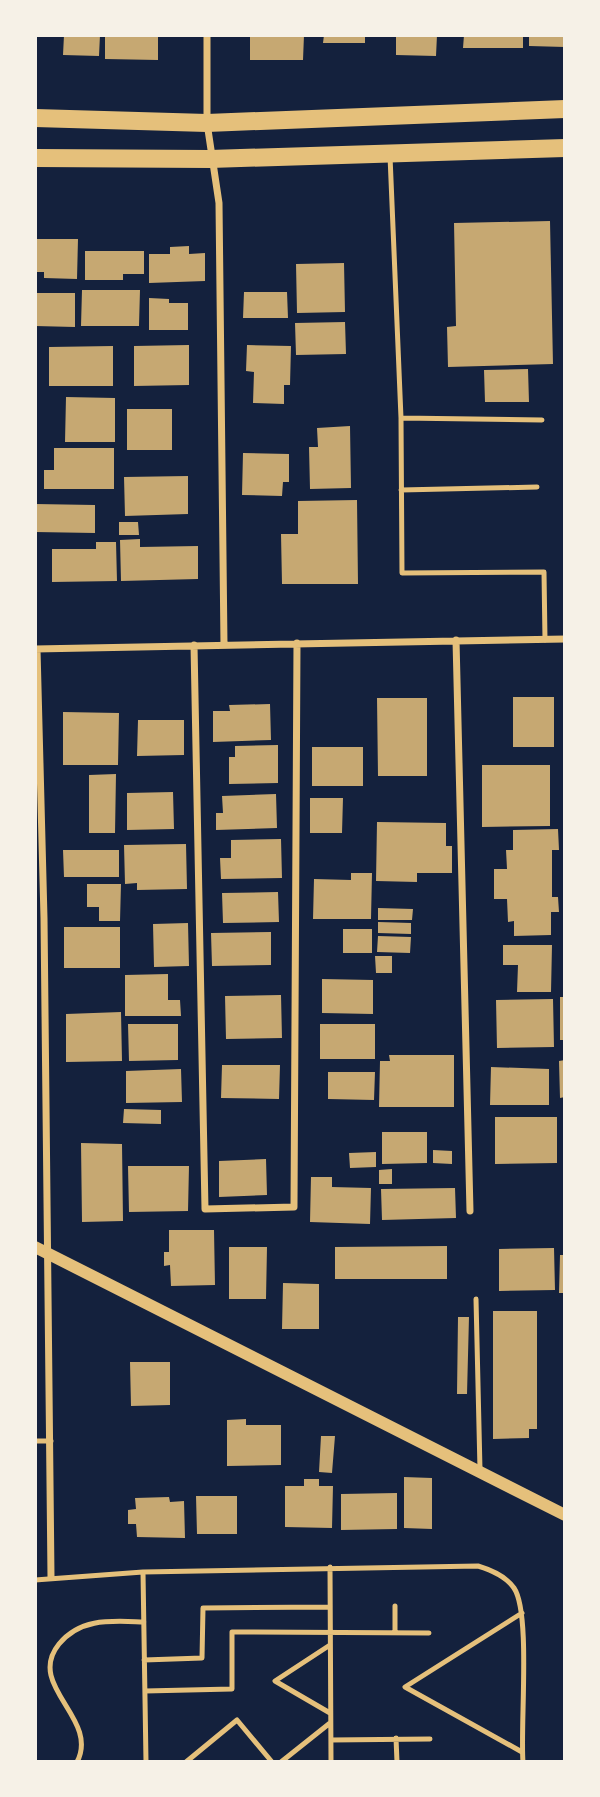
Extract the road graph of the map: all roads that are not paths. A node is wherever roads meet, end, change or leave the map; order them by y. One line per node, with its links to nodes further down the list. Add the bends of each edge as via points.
1 (207, 35): 4 (street)
2 (565, 109): 4 (main road)
3 (35, 118): 4 (main road)
4 (207, 123): 8 (street)
5 (565, 148): 6 (main road)
6 (390, 153): 8 (main road); 9 (lane)
7 (35, 158): 8 (main road)
8 (210, 159): 18 (street, via 219,203)
9 (401, 418): 10 (lane); 12 (lane)
10 (542, 420)
11 (537, 488): 12 (lane)
12 (401, 490): 15 (lane, via 401,573 544,572)
13 (565, 639): 15 (street)
14 (456, 640): 15 (street); 16 (street); 20 (street)
15 (545, 640)
16 (297, 643): 17 (street, via 294,1207 205,1209); 18 (street)
17 (194, 645): 18 (street); 19 (street)
18 (224, 645)
19 (36, 649): 22 (street)
20 (470, 1211)
21 (35, 1247): 22 (street)
22 (48, 1253): 25 (street); 26 (street)
23 (476, 1299): 26 (lane)
24 (35, 1441): 25 (lane)
25 (51, 1441): 30 (street)
26 (480, 1470): 27 (street)
27 (565, 1515)
28 (330, 1566): 29 (lane); 33 (lane); 34 (lane, via 478,1566 496,1572 515,1589)
29 (143, 1572): 30 (lane); 35 (lane)
30 (51, 1577): 31 (lane)
31 (35, 1580)
32 (395, 1606): 36 (lane)
33 (330, 1607): 37 (lane); 40 (lane, via 203,1608 202,1658)
34 (522, 1613): 47 (lane); 47 (lane, via 405,1687)
35 (144, 1622): 40 (lane); 48 (lane, via 102,1620 66,1635 55,1649 50,1676 80,1734)
36 (395, 1632): 37 (lane); 38 (lane)
37 (330, 1633): 39 (lane); 41 (lane, via 232,1632 232,1689)
38 (429, 1633)
39 (330, 1645): 42 (lane); 42 (lane, via 275,1681)
40 (144, 1660): 41 (lane)
41 (145, 1691): 49 (lane)
42 (330, 1713): 43 (lane)
43 (330, 1723): 46 (lane); 52 (lane)
44 (396, 1738): 45 (lane); 46 (lane); 54 (lane)
45 (430, 1738)
46 (331, 1740): 53 (lane)
47 (522, 1752): 55 (lane)
48 (77, 1762)
49 (146, 1762)
50 (186, 1762): 51 (lane, via 237,1720)
51 (272, 1762)
52 (281, 1762)
53 (331, 1762)
54 (397, 1762)
55 (523, 1762)

